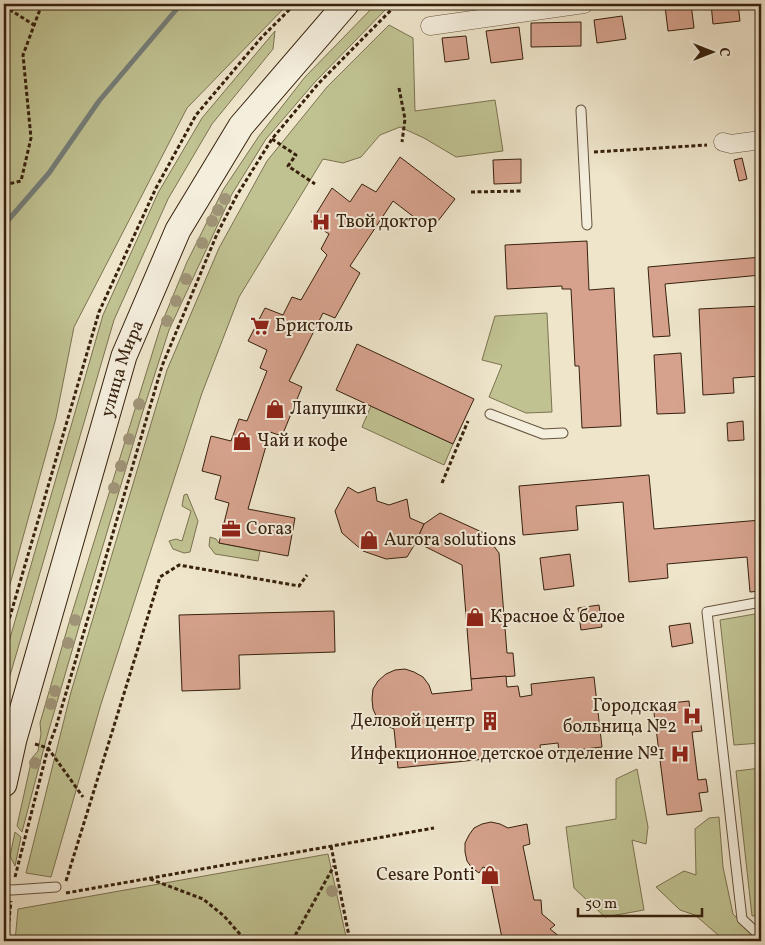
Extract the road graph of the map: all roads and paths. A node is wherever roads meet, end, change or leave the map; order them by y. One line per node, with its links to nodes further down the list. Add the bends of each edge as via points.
1 (42, 4): 6 (path)
2 (346, 4): 28 (main road, улица Мира, via 241,126 178,230 124,356)
3 (397, 4): 10 (path, via 318,84)
4 (584, 4): 7 (street)
5 (4, 6): 6 (path)
6 (34, 24): 16 (path, via 23,55 31,138 20,181)
7 (430, 26)
8 (399, 88): 12 (path, via 405,119)
9 (581, 110): 14 (lane)
10 (272, 139): 15 (path, via 296,155 288,166); 27 (path, via 237,194 217,234 162,366)
11 (761, 140): 13 (street)
12 (402, 142)
13 (723, 142): 14 (path)
14 (584, 153): 19 (lane)
15 (315, 184)
16 (4, 185)
17 (471, 192): 18 (path)
18 (521, 192)
19 (588, 225)
20 (490, 414): 22 (lane, via 543,434)
21 (468, 421): 23 (path)
22 (563, 433)
23 (442, 483)
24 (307, 575): 33 (path, via 299,586 179,565 160,577 62,894)
25 (761, 602): 38 (lane, via 707,612 742,919 756,932)
26 (35, 744): 27 (path)
27 (48, 748): 29 (path); 35 (path)
28 (4, 784)
29 (83, 797)
30 (434, 828): 31 (path)
31 (330, 846): 32 (path); 33 (path)
32 (334, 865): 41 (path); 42 (path)
33 (150, 878): 40 (path, via 203,899 224,916)
34 (56, 887): 35 (lane)
35 (8, 890): 37 (path)
36 (20, 901): 37 (path)
37 (11, 903): 39 (path)
38 (761, 932)
39 (7, 941)
40 (246, 941)
41 (292, 941)
42 (350, 941)

